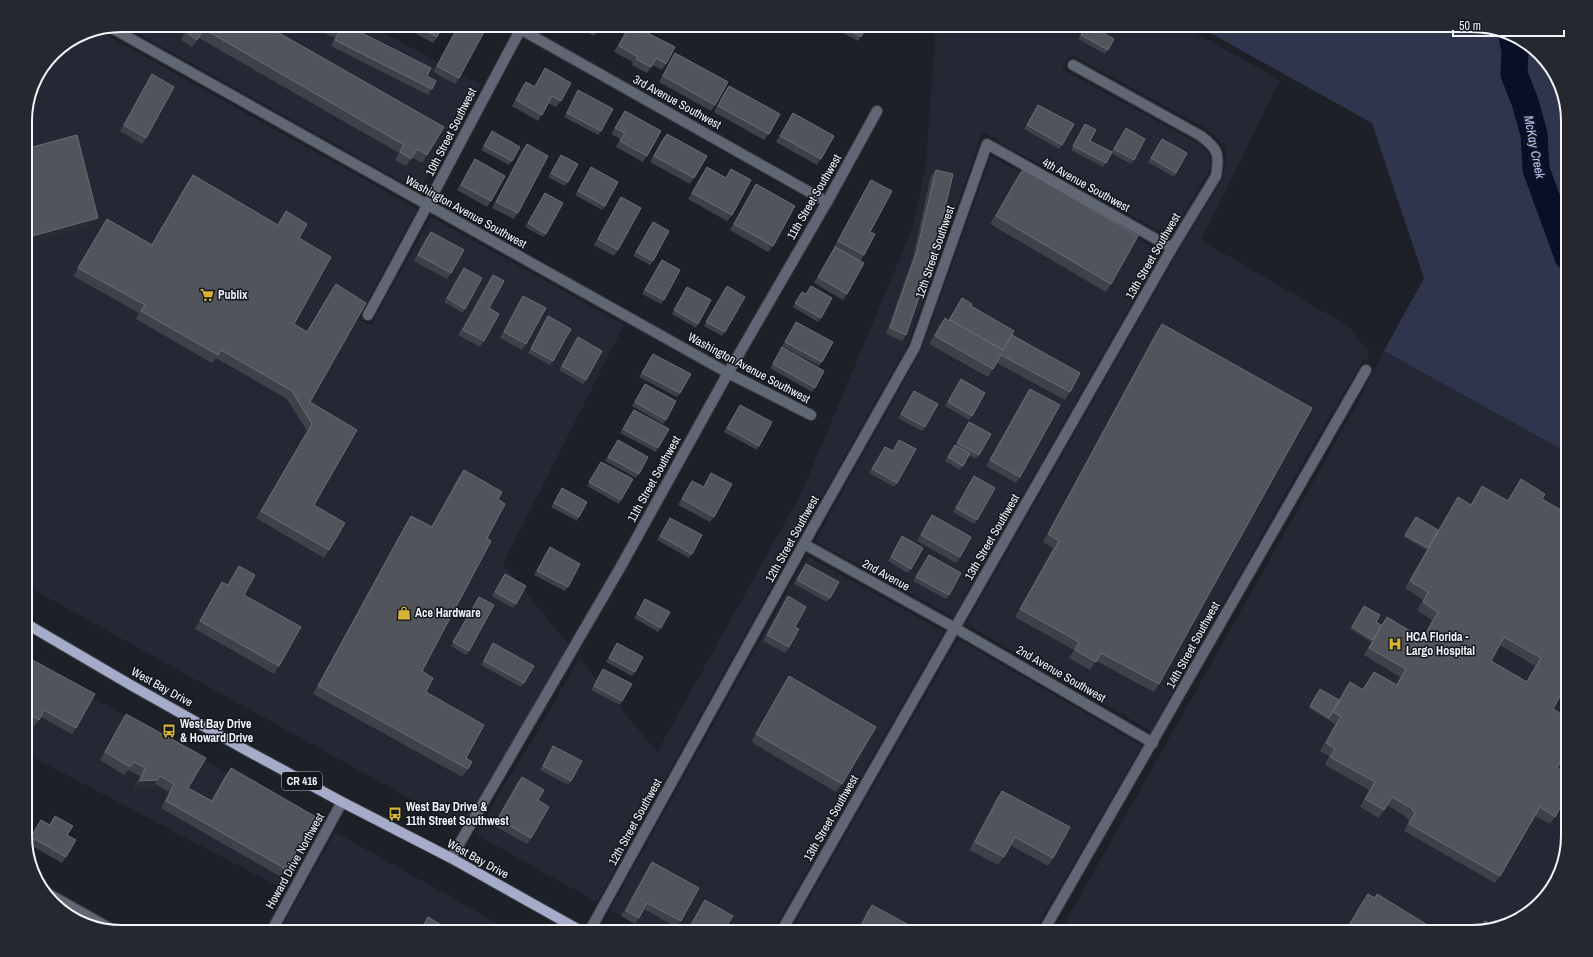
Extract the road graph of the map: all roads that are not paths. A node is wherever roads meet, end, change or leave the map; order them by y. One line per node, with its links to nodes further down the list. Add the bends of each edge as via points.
1 (119, 32): 8 (street, Washington Avenue Southwest)
2 (516, 32): 8 (street, 10th Street Southwest)
3 (530, 32): 7 (street, 3rd Avenue Southwest)
4 (1073, 65): 9 (street, 13th Street Southwest, via 1201,136 1213,145 1218,153 1216,176)
5 (877, 111): 7 (street, 11th Street Southwest)
6 (987, 144): 9 (street, 4th Avenue Southwest); 14 (street, 12th Street Southwest, via 915,347)
7 (827, 202): 12 (street, 11th Street Southwest)
8 (428, 206): 10 (street, 10th Street Southwest); 12 (street, Washington Avenue Southwest)
9 (1172, 248): 16 (street, 13th Street Southwest)
10 (368, 315)
11 (1366, 370): 17 (street, 14th Street Southwest)
12 (728, 373): 13 (street, Washington Avenue Southwest); 19 (street, 11th Street Southwest, via 620,568)
13 (811, 415)
14 (804, 544): 16 (street, 2nd Avenue); 24 (street, 12th Street Southwest)
15 (32, 627): 18 (main road, West Bay Drive / CR 416)
16 (955, 628): 17 (street, 2nd Avenue Southwest); 25 (street, 13th Street Southwest)
17 (1153, 742): 26 (street, 14th Street Southwest)
18 (342, 802): 19 (main road, West Bay Drive / CR 416); 22 (street, Howard Drive Northwest)
19 (451, 858): 23 (main road, West Bay Drive / CR 416)
20 (59, 899): 21 (street)
21 (99, 922)
22 (274, 925)
23 (571, 925)
24 (593, 925)
25 (785, 925)
26 (1047, 925)

